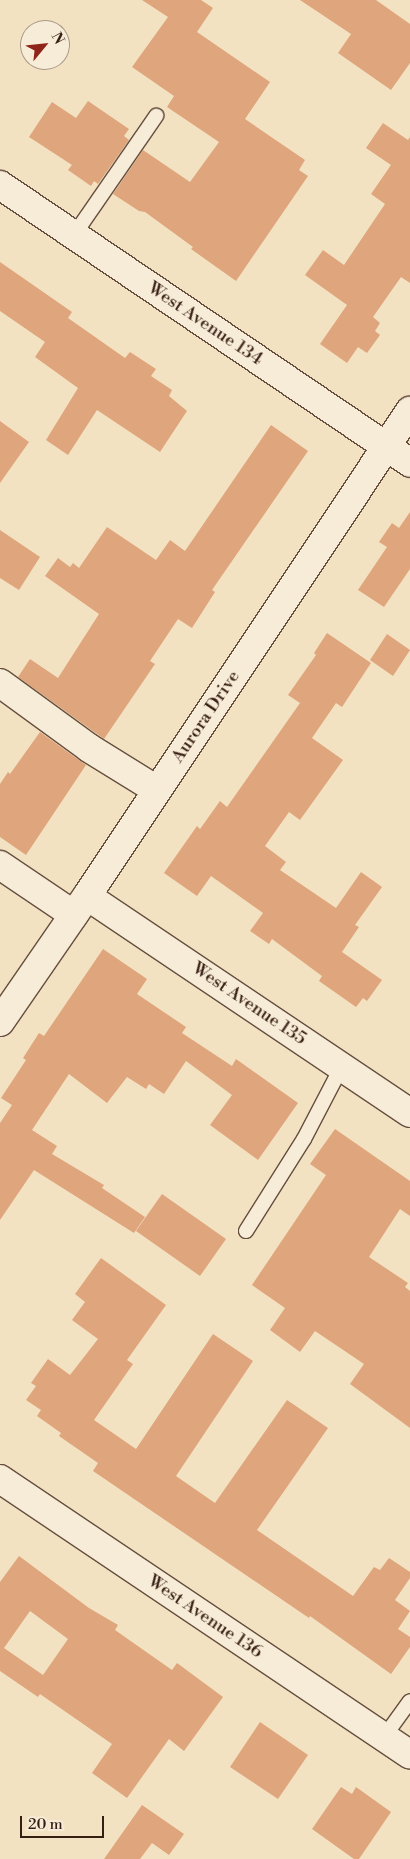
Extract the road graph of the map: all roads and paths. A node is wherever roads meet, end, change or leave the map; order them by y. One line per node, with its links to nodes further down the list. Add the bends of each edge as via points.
1 (156, 116): 3 (lane)
2 (0, 185): 3 (street, West Avenue 134)
3 (74, 235): 5 (street, West Avenue 134)
4 (410, 410): 5 (street, Aurora Drive)
5 (386, 446): 6 (street, West Avenue 134); 8 (street, Aurora Drive)
6 (410, 463)
7 (0, 683): 8 (street, via 89,748)
8 (157, 790): 10 (street, Aurora Drive)
9 (0, 865): 10 (street, West Avenue 135)
10 (81, 906): 11 (street, Aurora Drive); 12 (street, West Avenue 135)
11 (0, 1022)
12 (342, 1066): 13 (street, West Avenue 135); 14 (lane, via 304,1139)
13 (410, 1114)
14 (246, 1231)
15 (0, 1479): 17 (street, West Avenue 136)
16 (410, 1702): 17 (lane)
17 (384, 1737): 18 (street, West Avenue 136)
18 (410, 1754)

